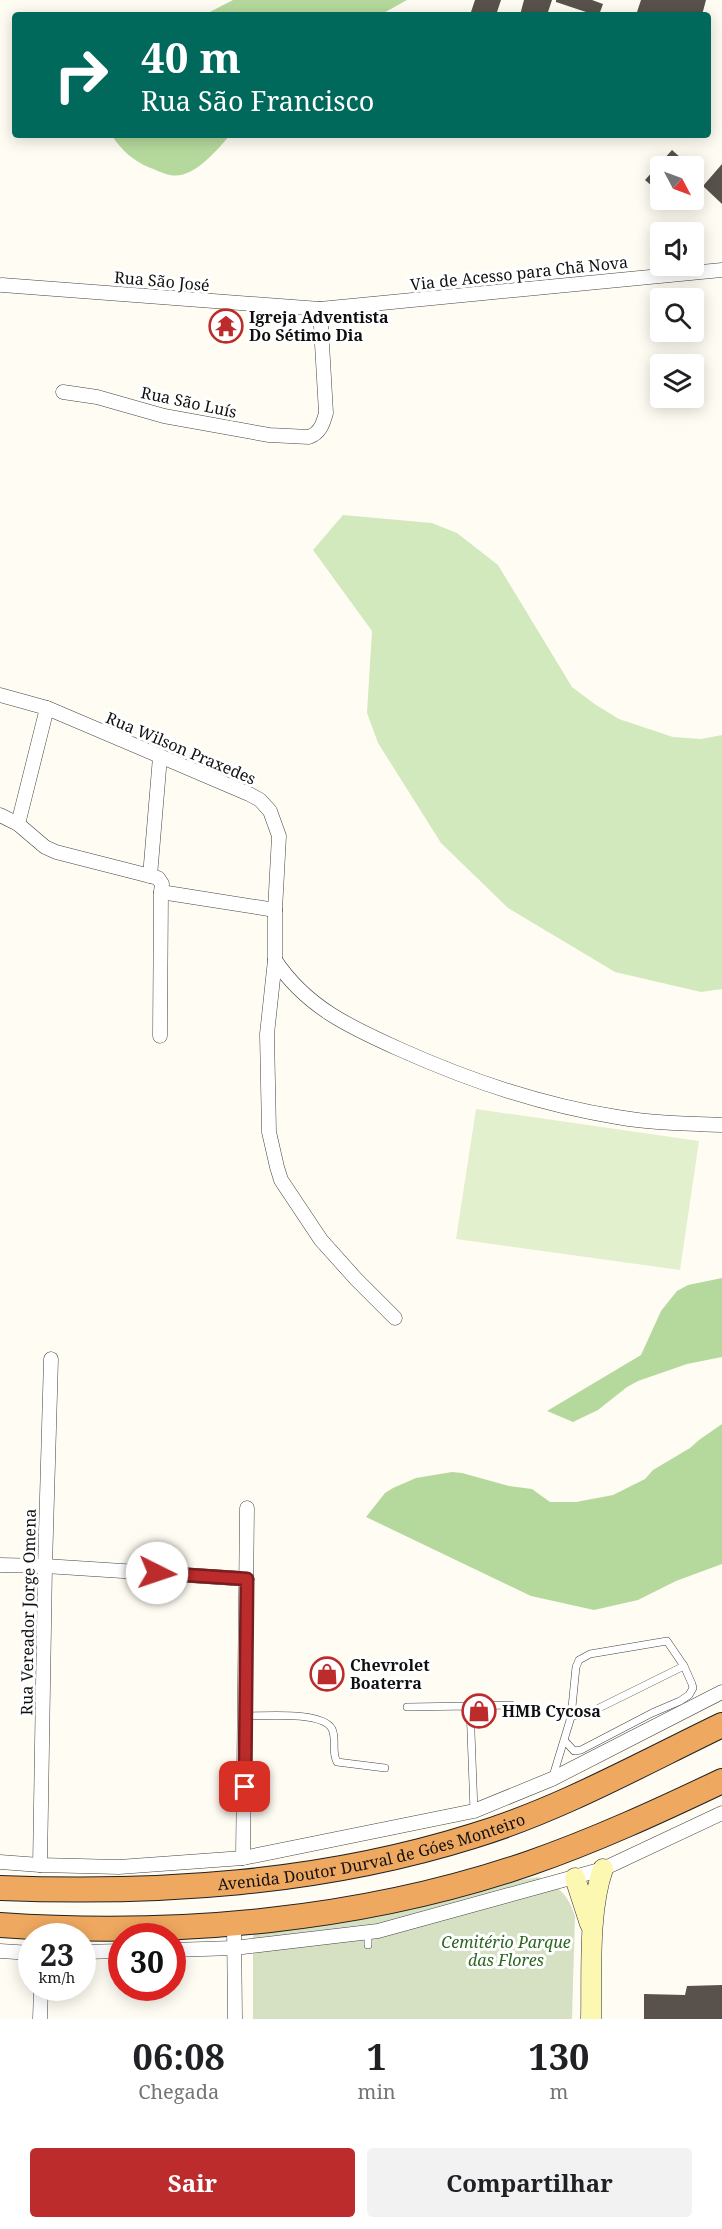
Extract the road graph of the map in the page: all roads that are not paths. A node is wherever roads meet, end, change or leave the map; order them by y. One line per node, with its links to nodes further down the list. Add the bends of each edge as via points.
1 (722, 270): 3 (street, Via de Acesso para Chã Nova)
2 (2, 285): 3 (street, Rua São José)
3 (320, 309): 4 (street, Rua São Luís, via 326,414 321,428 309,438 269,435 164,416)
4 (63, 392)
5 (0, 695): 6 (street, Rua Wilson Praxedes)
6 (47, 708): 7 (street, Rua Wilson Praxedes); 9 (street)
7 (160, 757): 10 (street); 12 (street, Rua Wilson Praxedes, via 249,794 270,811 279,836)
8 (0, 815): 9 (street)
9 (18, 824): 10 (street, via 56,852)
10 (150, 876): 11 (street, via 161,880)
11 (161, 892): 12 (street); 14 (street)
12 (275, 910): 13 (street, Rua Wilson Praxedes)
13 (275, 960): 15 (street, via 301,993 329,1014 445,1070 571,1109 620,1118); 16 (street, Rua Wilson Praxedes, via 267,1034 269,1132 281,1180 321,1240)
14 (160, 1036)
15 (722, 1125)
16 (395, 1318)
17 (51, 1359): 20 (street, Rua Vereador Jorge Omena)
18 (247, 1508): 21 (street)
19 (0, 1565): 20 (street)
20 (45, 1566): 21 (street); 38 (street, Rua Vereador Jorge Omena)
21 (247, 1579): 27 (street)
22 (684, 1666): 28 (lane, via 597,1709); 28 (lane, via 663,1640 584,1656 576,1667); 30 (lane, via 693,1688 685,1699 581,1750 574,1751)
23 (722, 1692): 32 (street)
24 (511, 1705): 25 (lane)
25 (470, 1706): 26 (lane); 34 (lane)
26 (407, 1707)
27 (246, 1716): 31 (lane, via 319,1718 334,1733 333,1755 337,1762); 36 (street)
28 (570, 1717): 30 (lane)
29 (722, 1725): 41 (highway, Avenida Doutor Durval de Góes Monteiro, via 542,1810 475,1836 402,1856 243,1883 105,1890)
30 (564, 1740): 32 (lane)
31 (385, 1768)
32 (552, 1779): 34 (street)
33 (722, 1781): 42 (highway, via 622,1827 530,1863 374,1904)
34 (474, 1811): 36 (street)
35 (722, 1813): 39 (street)
36 (243, 1858): 38 (street, via 119,1867)
37 (2, 1863): 38 (street)
38 (40, 1865)
39 (603, 1869): 40 (street); 44 (street)
40 (575, 1878): 42 (street, via 368,1939); 44 (street)
41 (0, 1888)
42 (337, 1923): 45 (highway)
43 (0, 1925): 45 (highway)
44 (593, 1933): 52 (street)
45 (234, 1936): 46 (street); 51 (street)
46 (186, 1947)
47 (0, 1951): 48 (street)
48 (18, 1952)
49 (41, 2001): 50 (street)
50 (40, 2019)
51 (235, 2019)
52 (591, 2019)

